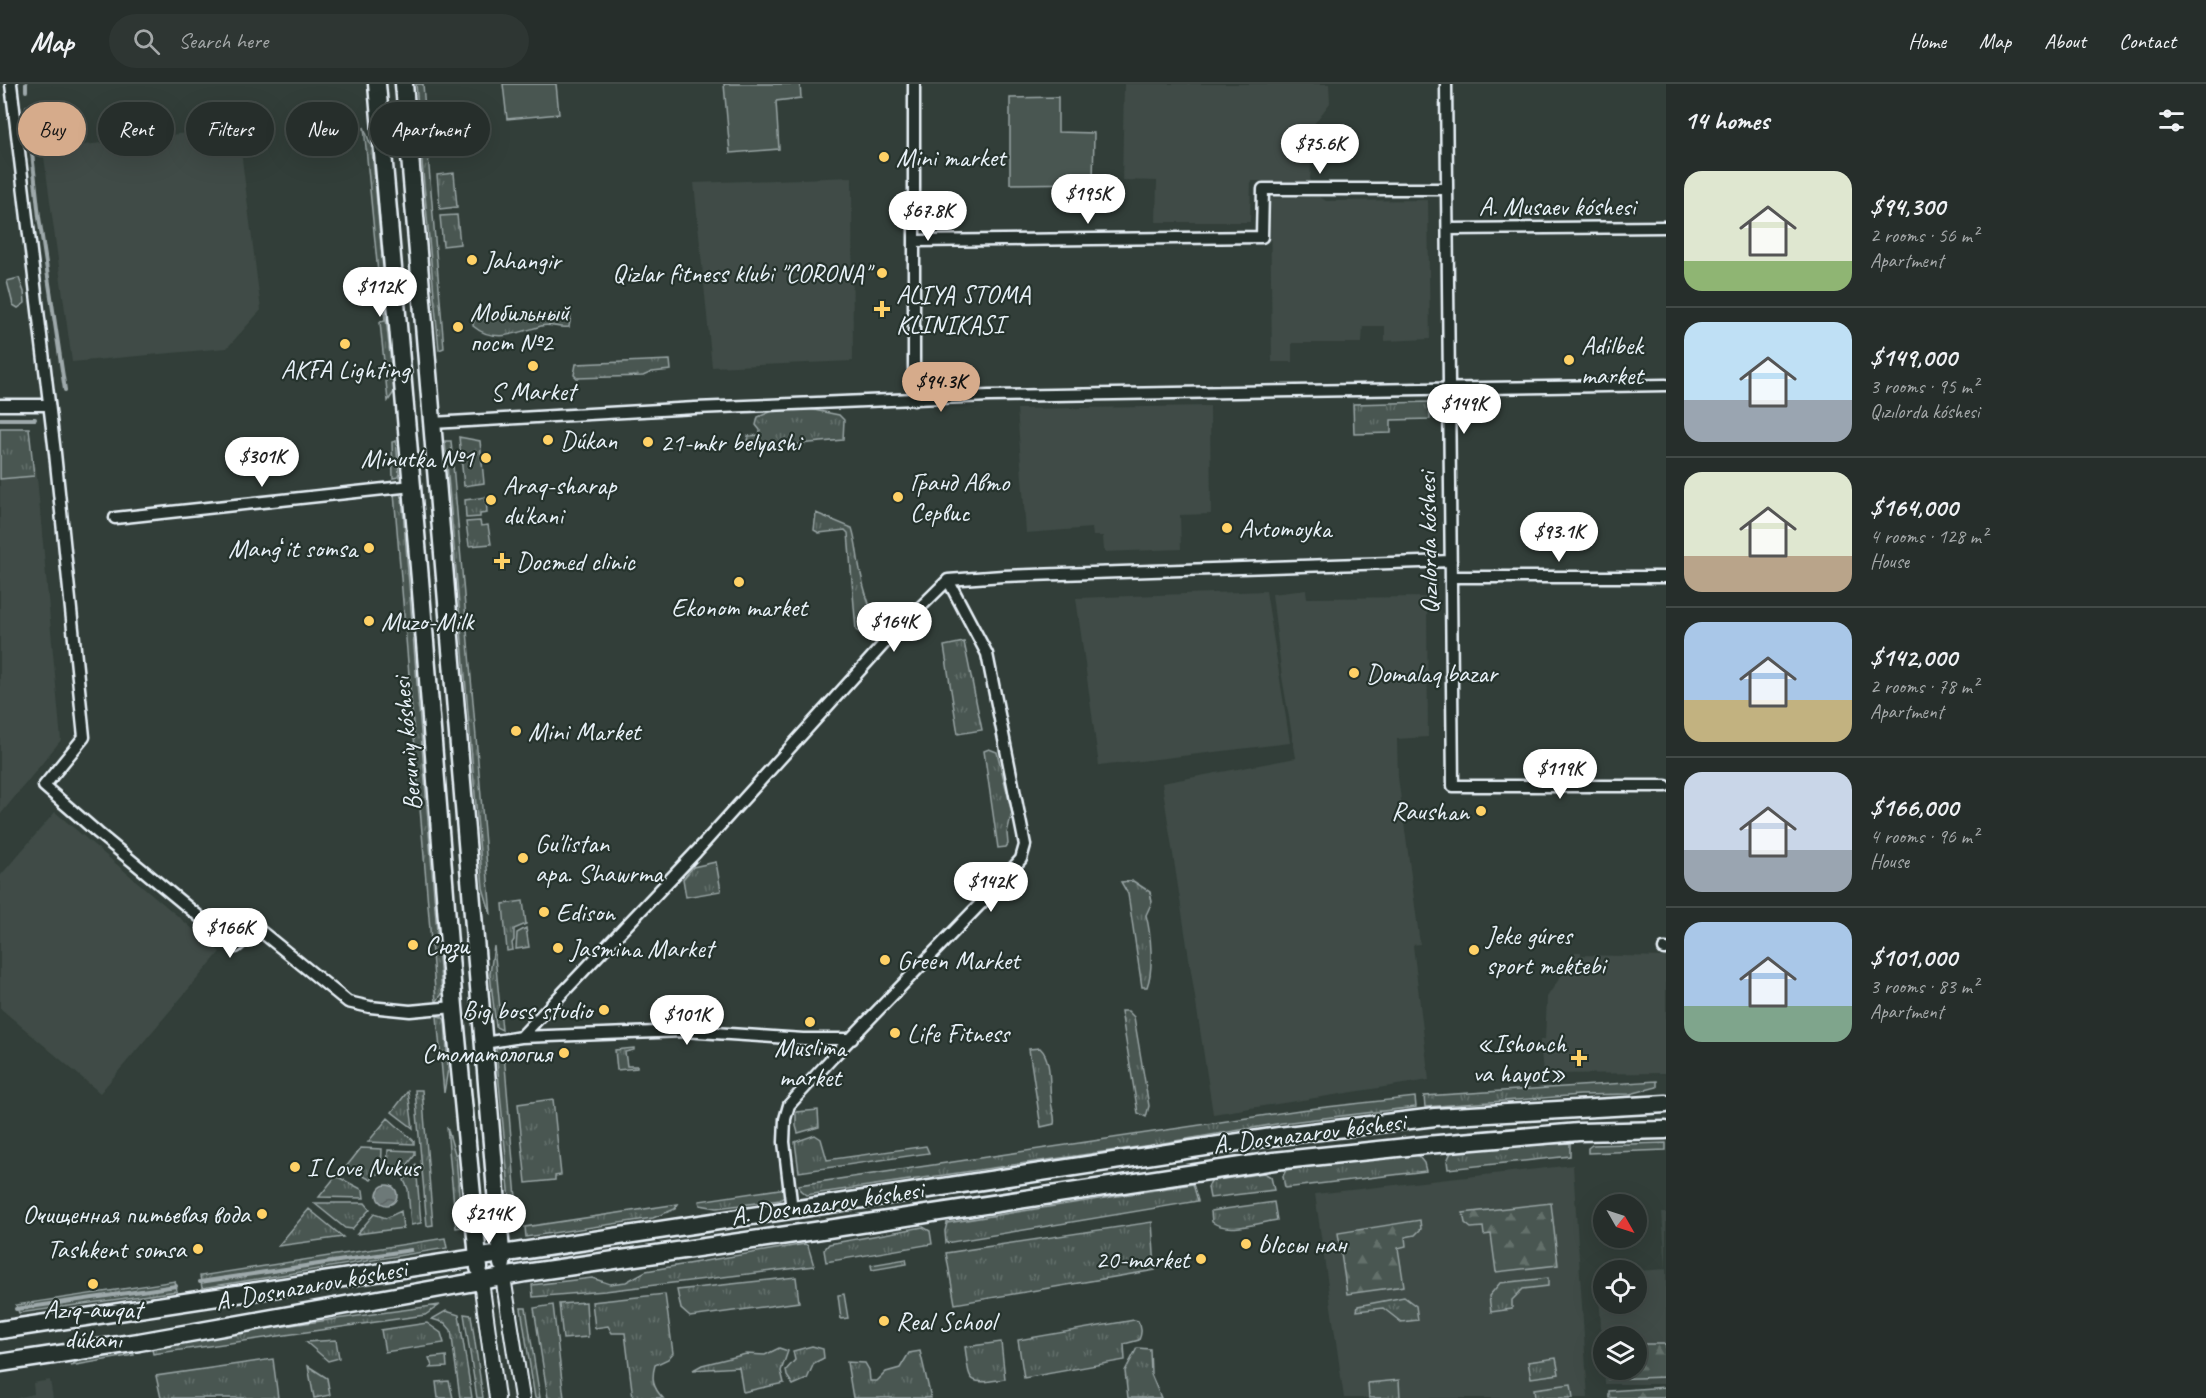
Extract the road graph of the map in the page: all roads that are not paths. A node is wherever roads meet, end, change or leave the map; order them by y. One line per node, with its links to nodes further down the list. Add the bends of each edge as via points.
1 (11, 84): 14 (street)
2 (377, 84): 16 (main road, Beruniy kóshesi)
3 (404, 84): 15 (main road, Beruniy kóshesi)
4 (914, 84): 9 (street)
5 (1446, 84): 6 (street, Qızılorda kóshesi)
6 (1447, 189): 8 (street, Qızılorda kóshesi); 9 (street, via 1263,189 1262,237)
7 (1666, 228): 8 (street, A. Musaev kóshesi)
8 (1448, 229): 11 (street, Qızılorda kóshesi)
9 (914, 241): 12 (street)
10 (1666, 385): 11 (street)
11 (1449, 388): 12 (street); 18 (street, Qızılorda kóshesi)
12 (914, 399): 15 (street)
13 (0, 405): 14 (street)
14 (50, 405): 25 (street, via 84,737 44,786 236,947 258,929 348,1002 410,1011)
15 (432, 423): 19 (main road, Beruniy kóshesi)
16 (412, 486): 17 (street); 22 (main road, Beruniy kóshesi)
17 (115, 518)
18 (1451, 561): 20 (street, Qızılorda kóshesi); 23 (street)
19 (445, 577): 22 (main road); 28 (main road, Beruniy kóshesi)
20 (1451, 577): 21 (street); 24 (street, Qızılorda kóshesi, via 1453,786)
21 (1666, 577)
22 (420, 579): 25 (main road, Beruniy kóshesi)
23 (948, 580): 26 (street, via 878,650); 27 (street, via 987,654 1025,845 1021,859)
24 (1666, 786)
25 (454, 1007): 33 (main road, Beruniy kóshesi)
26 (521, 1037): 27 (street, via 684,1031); 28 (street)
27 (852, 1039): 31 (street, via 789,1105 784,1142)
28 (484, 1043): 32 (main road, Beruniy kóshesi)
29 (1666, 1104): 31 (main road, A. Dosnazarov kóshesi, via 1435,1117 1182,1149)
30 (1666, 1131): 38 (main road, A. Dosnazarov kóshesi, via 1567,1133 1274,1161)
31 (792, 1210): 34 (main road, A. Dosnazarov kóshesi)
32 (498, 1222): 33 (main road, via 489,1228); 35 (main road, Beruniy kóshesi)
33 (474, 1225): 36 (main road, Beruniy kóshesi)
34 (531, 1249): 35 (main road, A. Dosnazarov kóshesi); 38 (main road, via 526,1260 528,1268)
35 (501, 1254): 36 (main road, A. Dosnazarov kóshesi); 39 (main road, Beruniy kóshesi)
36 (478, 1258): 37 (main road, A. Dosnazarov kóshesi); 40 (main road, Beruniy kóshesi)
37 (437, 1265): 41 (main road, via 446,1275); 44 (main road, A. Dosnazarov kóshesi)
38 (535, 1271): 39 (main road, A. Dosnazarov kóshesi)
39 (503, 1277): 40 (main road, A. Dosnazarov kóshesi); 42 (street, Beruniy kóshesi)
40 (481, 1281): 41 (main road, A. Dosnazarov kóshesi); 43 (street, Beruniy kóshesi)
41 (442, 1288): 45 (main road, A. Dosnazarov kóshesi)
42 (510, 1320): 43 (street, via 497,1314); 47 (street, Beruniy kóshesi)
43 (486, 1323): 46 (street, Beruniy kóshesi)
44 (0, 1330)
45 (0, 1363)
46 (497, 1398)
47 (522, 1398)

